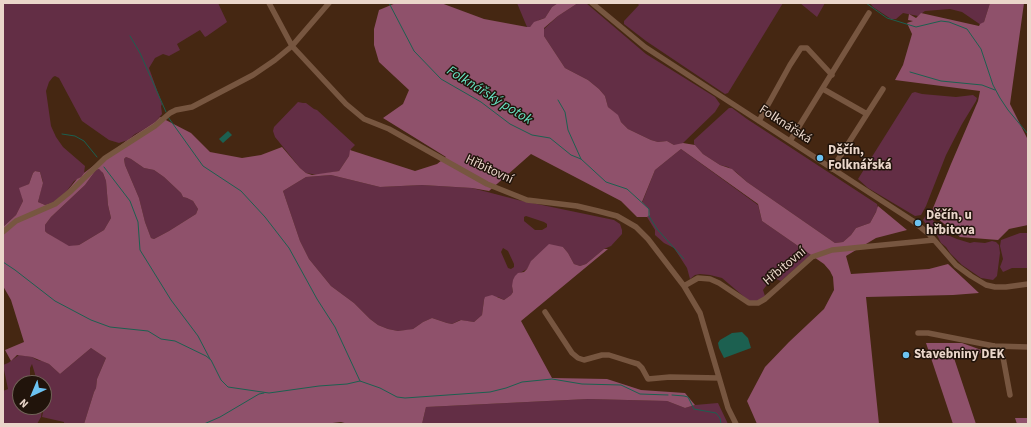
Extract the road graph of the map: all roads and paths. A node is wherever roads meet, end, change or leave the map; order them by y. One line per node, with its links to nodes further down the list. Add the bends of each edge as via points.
1 (269, 3): 5 (street, Hřbitovní)
2 (329, 3): 5 (street)
3 (592, 3): 10 (street, Folknářská, via 645,47)
4 (869, 13): 6 (street)
5 (292, 46): 13 (street, via 253,75 192,107 170,113 155,126 105,158 72,192 55,204 16,221); 16 (street, Hřbitovní, via 346,104 364,119 389,129 487,184 527,200 577,206 617,216 636,227)
6 (832, 76): 7 (street); 10 (street, via 807,48 801,48)
7 (824, 89): 9 (street); 11 (street)
8 (883, 89): 9 (street)
9 (867, 114): 12 (street)
10 (759, 121): 11 (street, Folknářská)
11 (790, 141): 12 (street, Folknářská)
12 (832, 169): 14 (street, Folknářská, via 913,221)
13 (3, 232)
14 (934, 240): 15 (street, Folknářská, via 956,265 982,283 1003,287); 16 (street, Hřbitovní, via 832,250 812,257 758,303 749,303 710,279 698,278)
15 (1028, 284)
16 (684, 286): 21 (street, Hřbitovní, via 700,313)
17 (545, 312): 21 (street, via 578,358 584,360 609,355 638,364 648,379)
18 (918, 333): 19 (street)
19 (994, 346): 20 (street); 22 (street, via 1003,357)
20 (1028, 347)
21 (719, 378): 23 (street, Hřbitovní)
22 (1010, 395)
23 (736, 424)

